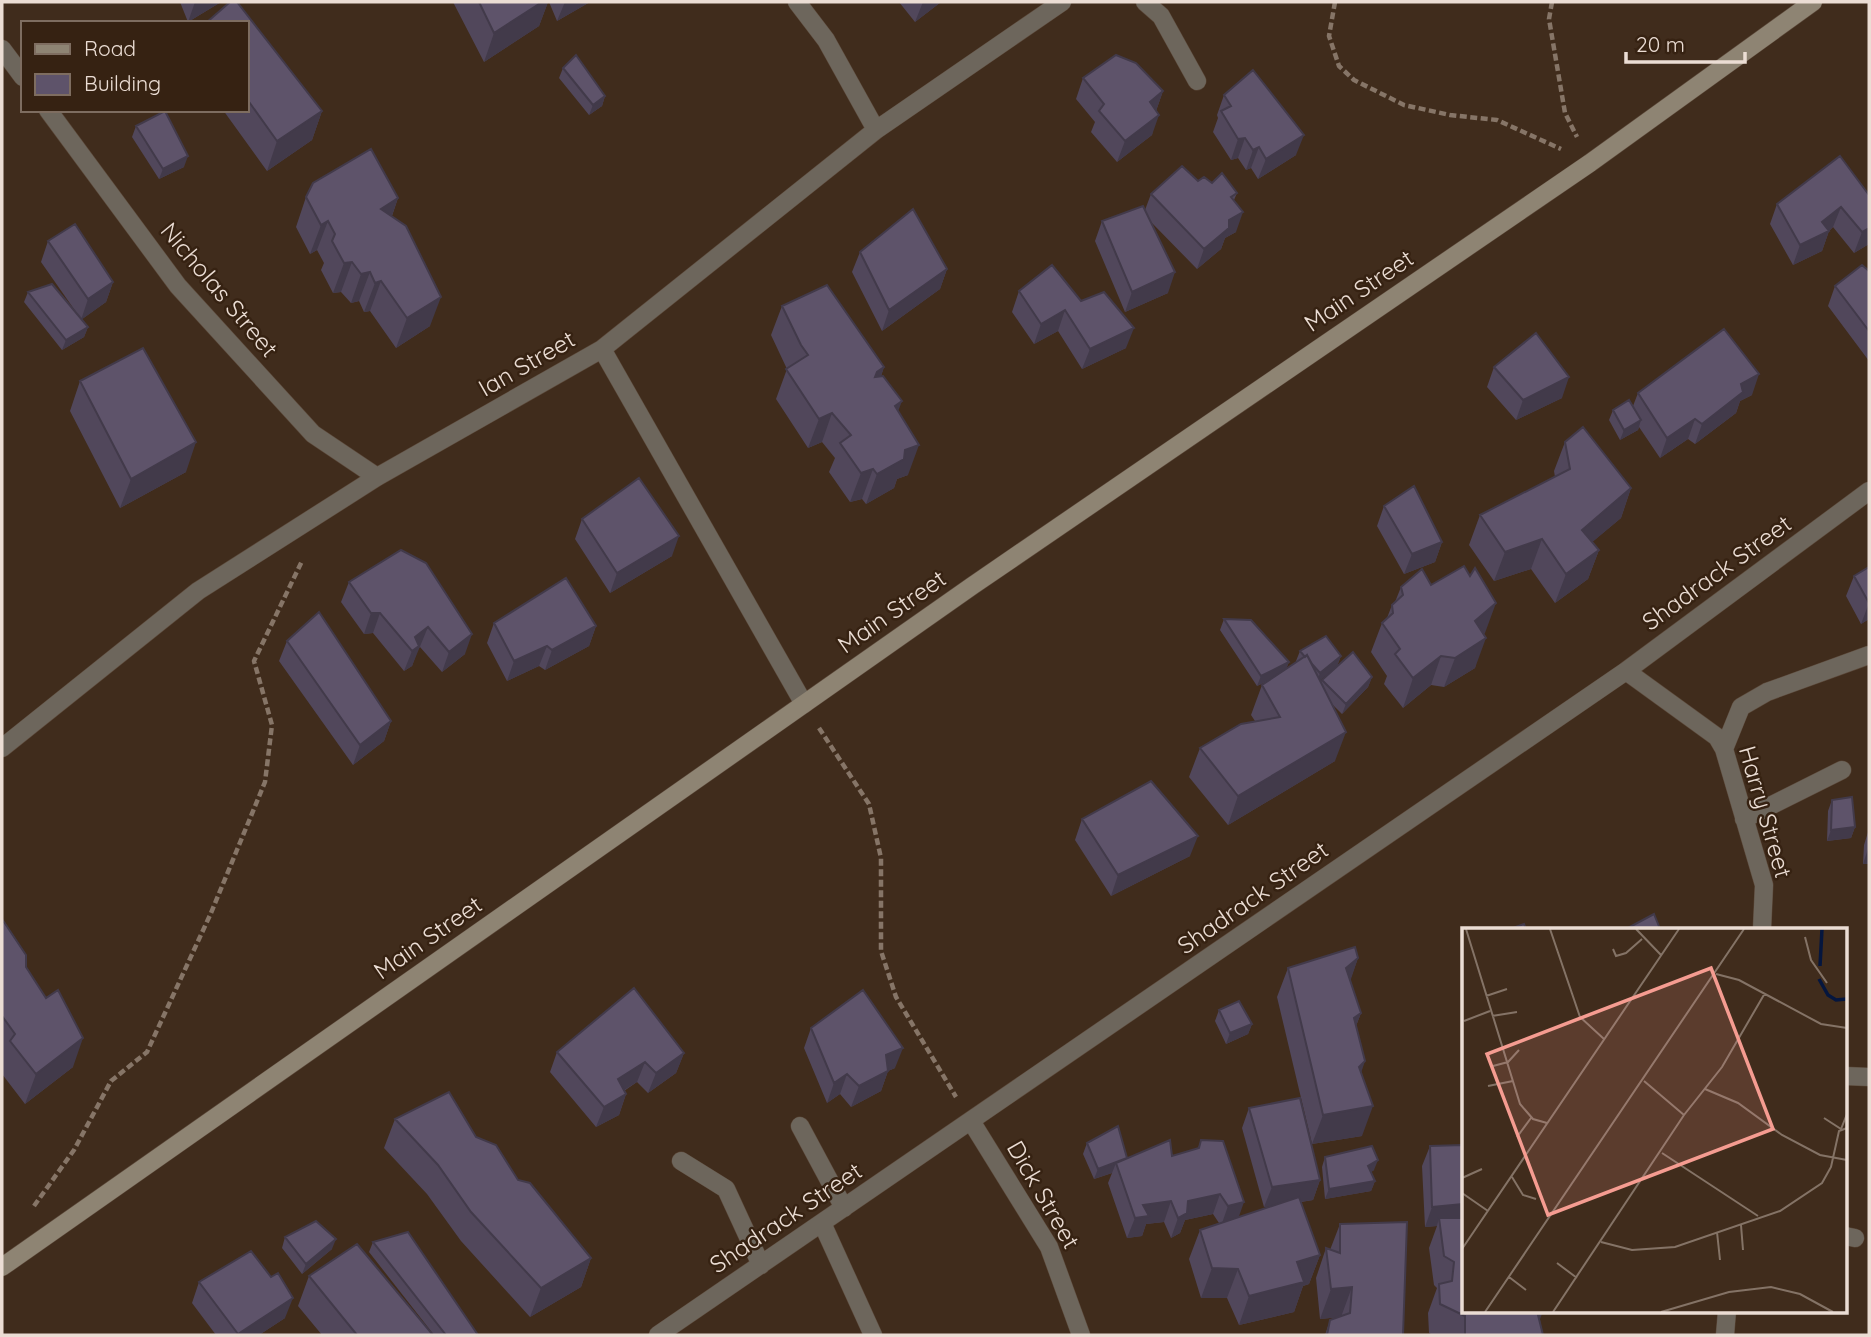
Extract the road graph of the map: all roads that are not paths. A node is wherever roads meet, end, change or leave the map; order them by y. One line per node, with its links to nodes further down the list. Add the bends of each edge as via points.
1 (797, 2): 9 (street, via 827,40)
2 (1062, 2): 9 (street, Ian Street)
3 (1145, 2): 7 (street, via 1161,16)
4 (1813, 2): 15 (street, Main Street, via 1590,163)
5 (2, 49): 6 (street)
6 (21, 74)
7 (1197, 81)
8 (49, 112): 11 (street, Nicholas Street, via 187,296 313,434)
9 (876, 130): 10 (street, Ian Street)
10 (603, 349): 11 (street, Ian Street); 15 (street)
11 (377, 477): 16 (street, Ian Street, via 198,591)
12 (1869, 491): 14 (street, Shadrack Street)
13 (1869, 655): 17 (street, via 1767,692 1741,707)
14 (1626, 671): 17 (street, Harry Street, via 1717,737); 23 (street, Shadrack Street)
15 (804, 704): 29 (street, Main Street)
16 (2, 748)
17 (1724, 748): 19 (street, Harry Street)
18 (1842, 770): 19 (street)
19 (1744, 819): 20 (street, Harry Street, via 1764,885)
20 (1762, 928)
21 (1846, 1076): 22 (street)
22 (1869, 1077)
23 (971, 1121): 26 (street, Shadrack Street); 33 (street, Dick Street, via 1049,1247)
24 (800, 1126): 26 (street)
25 (681, 1161): 28 (street, via 726,1189)
26 (844, 1208): 27 (street, Shadrack Street)
27 (822, 1223): 28 (street, Shadrack Street); 32 (street)
28 (761, 1265): 31 (street, Shadrack Street)
29 (2, 1267)
30 (1727, 1312): 34 (street)
31 (658, 1335)
32 (873, 1335)
33 (1081, 1335)
34 (1725, 1335)

